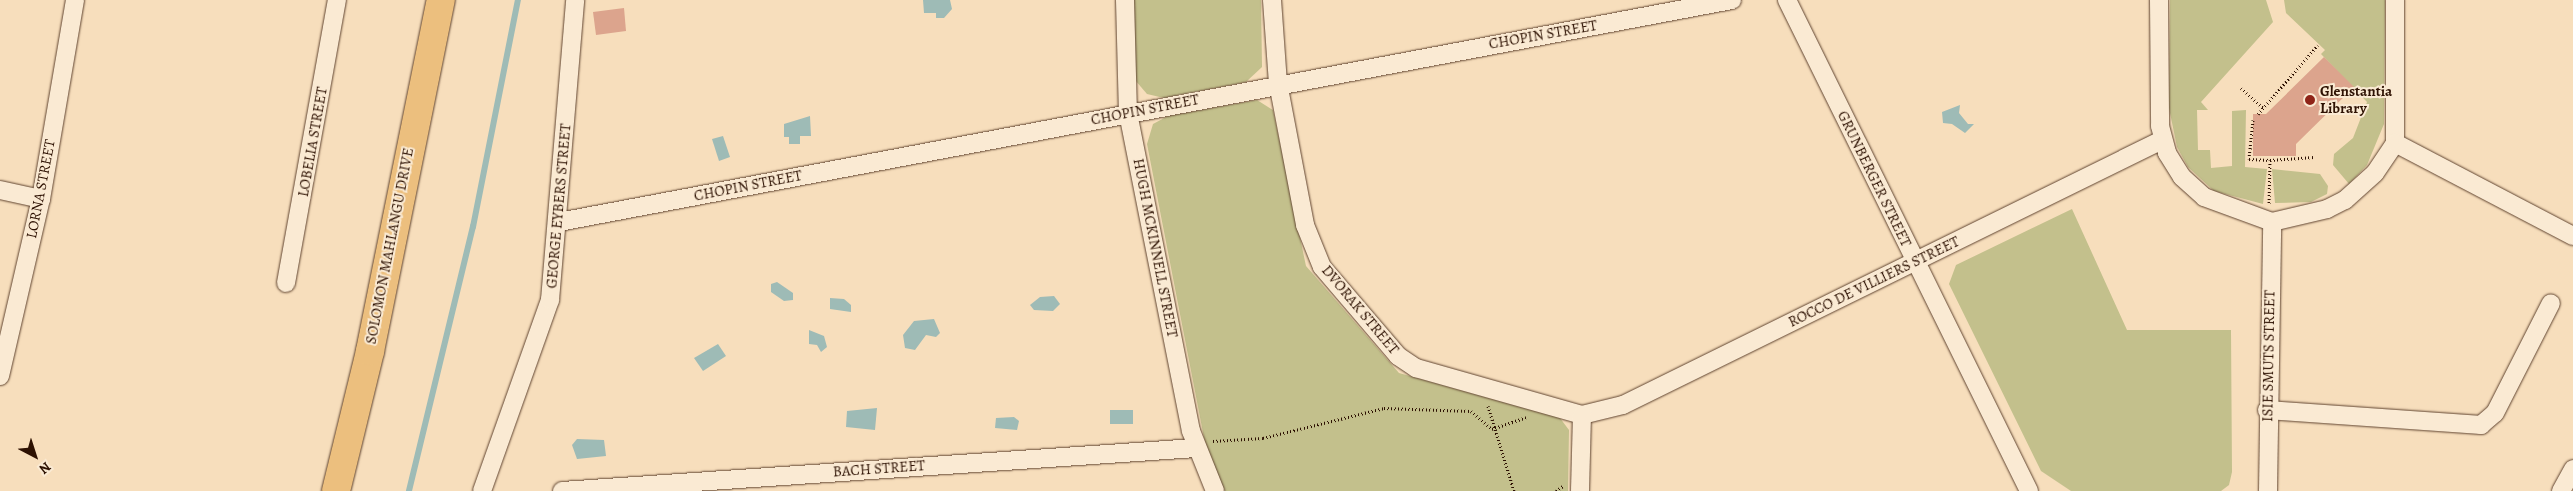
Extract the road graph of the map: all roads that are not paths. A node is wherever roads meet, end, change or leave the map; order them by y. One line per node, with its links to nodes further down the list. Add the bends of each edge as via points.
1 (75, 0): 16 (street, LORNA STREET)
2 (337, 0): 21 (street, LOBELIA STREET)
3 (441, 0): 29 (main road, SOLOMON MAHLANGU DRIVE, via 370,351)
4 (575, 0): 17 (street, GEORGE EYBERS STREET)
5 (1125, 0): 12 (street, HUGH MCKINNELL STREET)
6 (1272, 0): 11 (street, DVORAK STREET)
7 (1732, 0): 11 (street, CHOPIN STREET)
8 (1788, 0): 20 (street, GRUNBERGER STREET)
9 (2159, 0): 13 (street)
10 (2395, 0): 14 (street)
11 (1278, 84): 12 (street, CHOPIN STREET); 25 (street, DVORAK STREET, via 1306,225 1322,267 1407,363)
12 (1128, 114): 17 (street, CHOPIN STREET); 26 (street, HUGH MCKINNELL STREET)
13 (2162, 140): 18 (street, via 2174,165 2197,192 2217,204); 20 (street, ROCCO DE VILLIERS STREET)
14 (2395, 143): 18 (street, via 2375,173 2345,200 2327,209); 19 (street)
15 (0, 190): 16 (street)
16 (40, 199): 23 (street, LORNA STREET)
17 (559, 222): 30 (street, GEORGE EYBERS STREET, via 546,316)
18 (2272, 222): 24 (street, ISIE SMUTS STREET)
19 (2573, 236)
20 (1915, 263): 25 (street, ROCCO DE VILLIERS STREET, via 1623,405); 34 (street, GRUNBERGER STREET)
21 (286, 283)
22 (2551, 303): 24 (street, via 2495,413 2481,425)
23 (0, 376)
24 (2266, 410): 35 (street, ISIE SMUTS STREET)
25 (1582, 414): 33 (street)
26 (1196, 448): 31 (street, BACH STREET); 32 (street, HUGH MCKINNELL STREET)
27 (2573, 469): 28 (street)
28 (2563, 490)
29 (336, 491)
30 (482, 491)
31 (562, 491)
32 (1215, 491)
33 (1580, 491)
34 (2029, 491)
35 (2268, 491)

